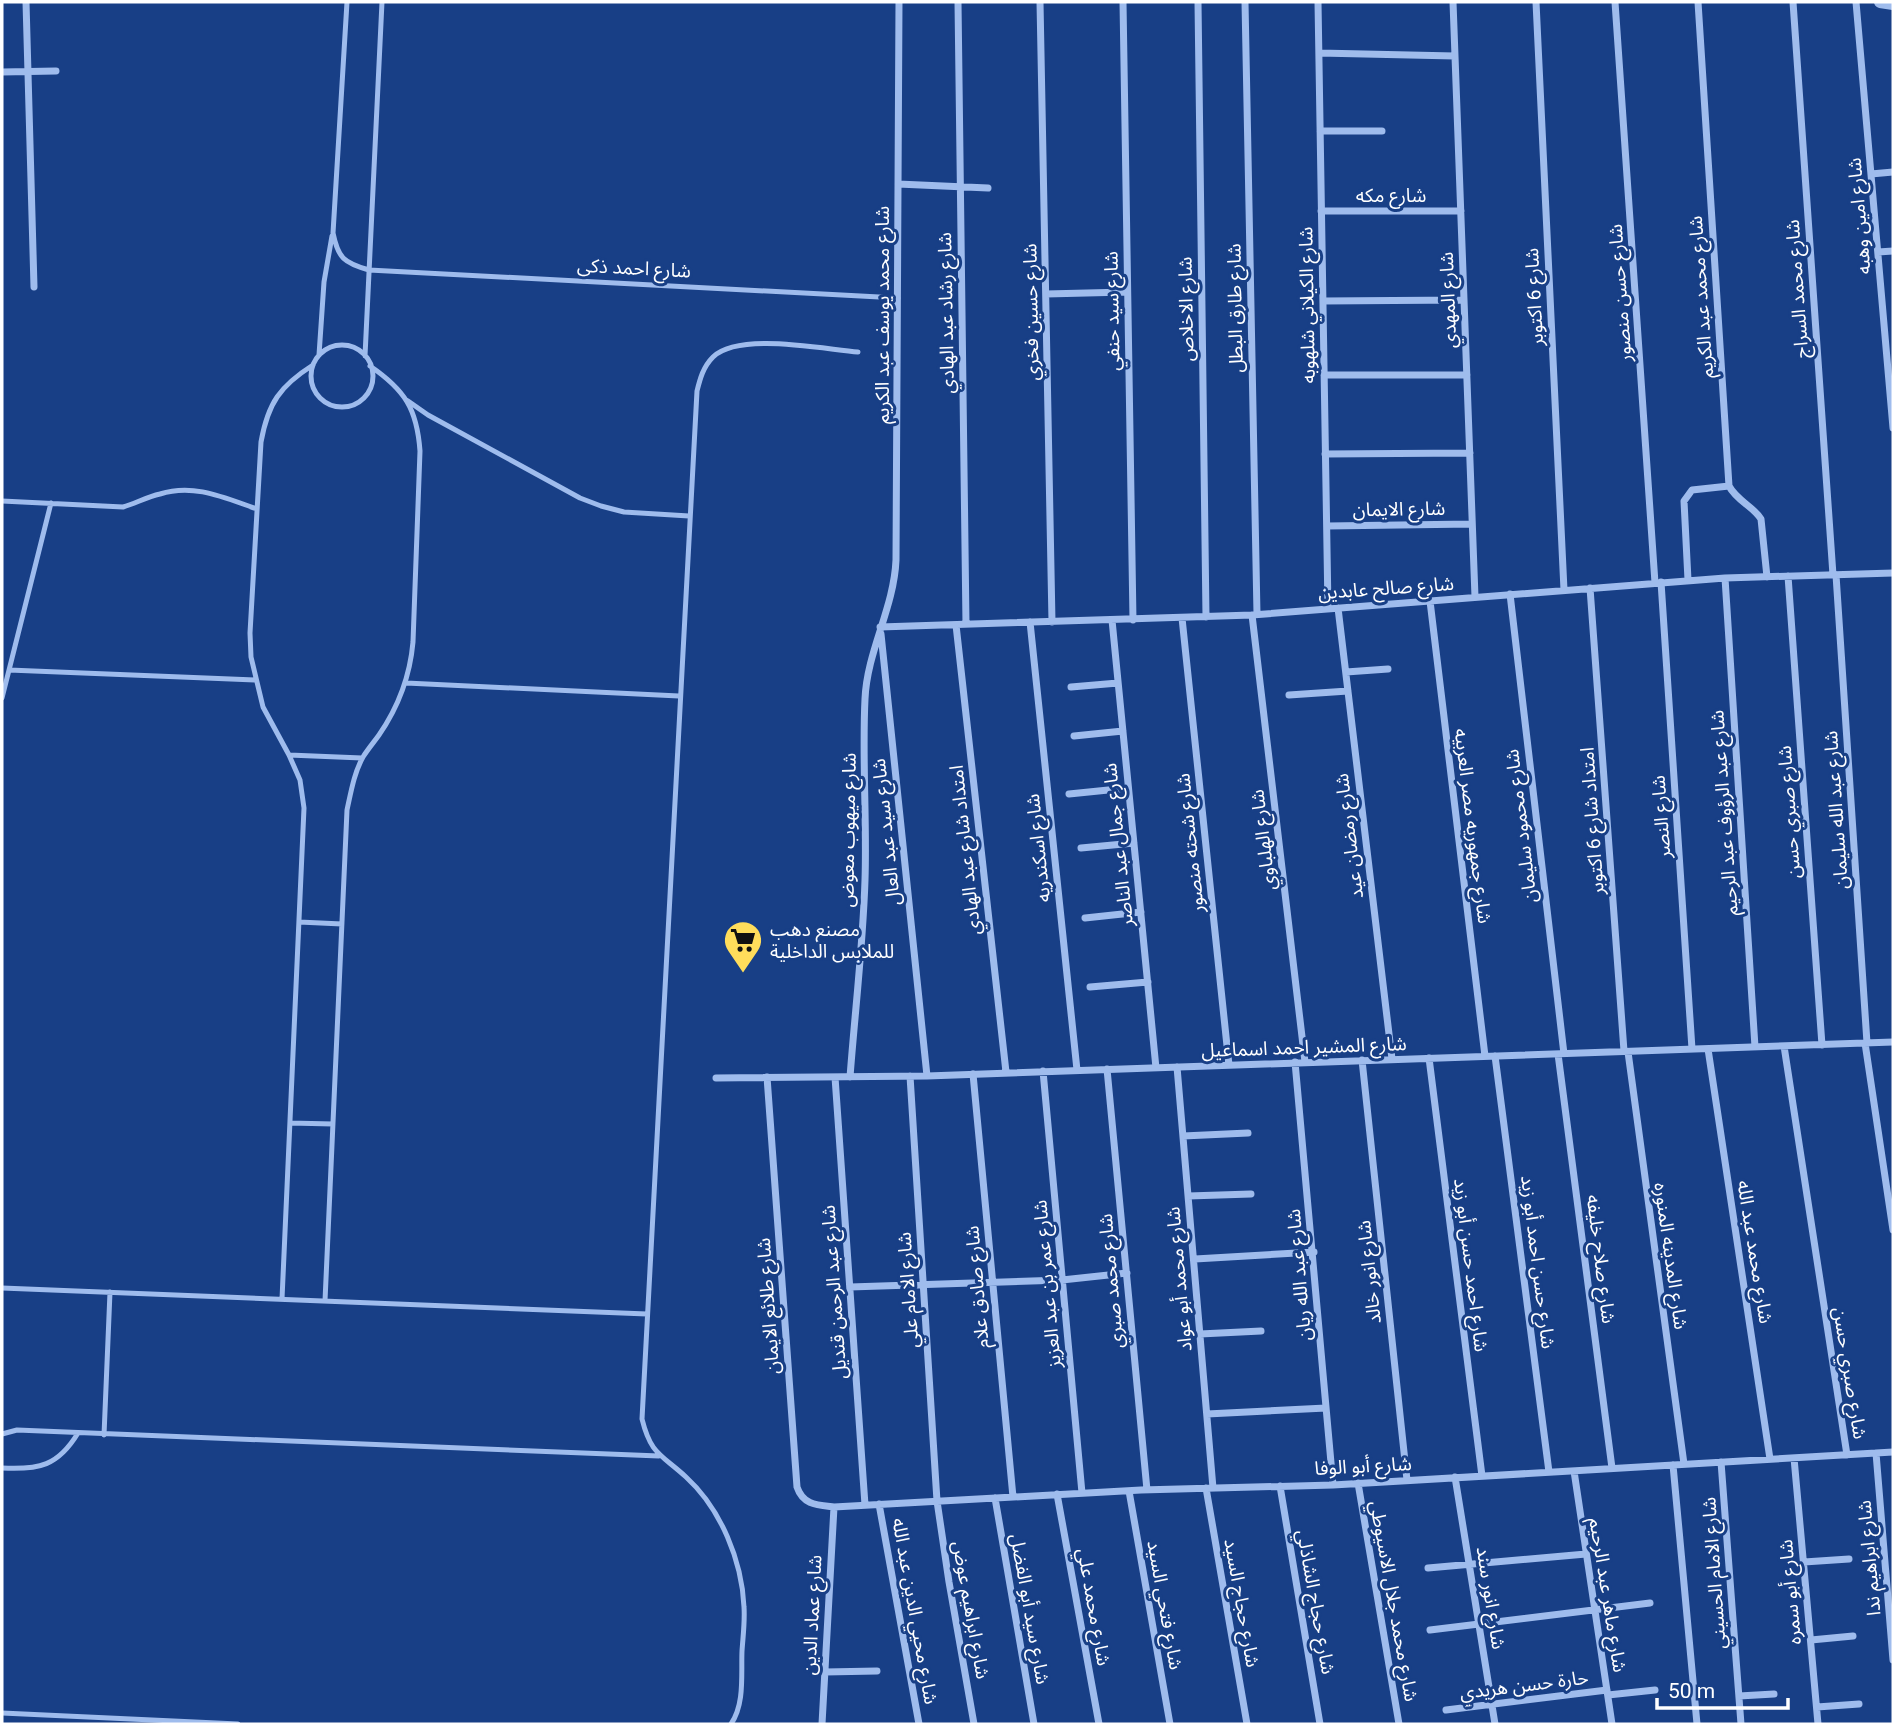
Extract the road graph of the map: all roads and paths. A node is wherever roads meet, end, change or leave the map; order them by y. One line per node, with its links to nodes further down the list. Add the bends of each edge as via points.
1 (26, 2): 23 (street)
2 (347, 2): 33 (lane, شارع احمد ذكى)
3 (382, 2): 36 (lane)
4 (900, 2): 28 (street, شارع محمد يوسف عبد الكريم)
5 (958, 2): 29 (street, شارع رشاد عبد الهادي)
6 (1040, 2): 39 (street, شارع حسين فخري)
7 (1123, 2): 38 (street, شارع سيد حنفي)
8 (1198, 2): 78 (street, شارع الاخلاص)
9 (1245, 2): 77 (street, شارع طارق البطل)
10 (1318, 2): 19 (street, شارع الكيلاني شلهوبه)
11 (1453, 2): 20 (street, شارع المهدي)
12 (1536, 2): 71 (street, شارع 6 اكتوبر)
13 (1615, 2): 69 (street, شارع حسن منصور)
14 (1698, 2): 56 (street, شارع محمد عبد الكريم)
15 (1793, 2): 64 (street, شارع محمد السراج)
16 (1856, 2): 27 (street, شارع امين وهبه)
17 (1881, 2): 18 (street)
18 (1893, 4)
19 (1319, 53): 20 (street); 24 (street, شارع الكيلاني شلهوبه)
20 (1455, 56): 32 (street, شارع المهدي)
21 (56, 71): 23 (street)
22 (2, 72): 23 (street)
23 (29, 72): 37 (street)
24 (1320, 131): 25 (street); 31 (street, شارع الكيلاني شلهوبه)
25 (1382, 131)
26 (1893, 172): 27 (street)
27 (1871, 174): 35 (street, شارع امين وهبه)
28 (898, 184): 29 (street); 40 (street, شارع محمد يوسف عبد الكريم)
29 (960, 187): 30 (street); 84 (street, شارع رشاد عبد الهادي)
30 (988, 188)
31 (1321, 211): 32 (street, شارع مكه); 42 (street, شارع الكيلاني شلهوبه)
32 (1461, 211): 41 (street, شارع المهدي)
33 (333, 233): 36 (lane, شارع احمد ذكى, via 336,251 349,264); 45 (lane)
34 (1893, 251): 35 (street)
35 (1878, 253): 43 (street, شارع امين وهبه)
36 (369, 270): 40 (lane, شارع احمد ذكى); 46 (lane)
37 (34, 287)
38 (1127, 292): 39 (street); 81 (street, شارع سيد حنفي)
39 (1046, 294): 83 (street, شارع حسين فخري)
40 (898, 298): 86 (street, شارع محمد يوسف عبد الكريم, via 895,583)
41 (1464, 300): 42 (street); 49 (street, شارع المهدي)
42 (1323, 301): 50 (street, شارع الكيلاني شلهوبه)
43 (1889, 335): 52 (street, شارع امين وهبه)
44 (858, 352): 60 (lane, via 750,343 730,346 713,357 702,372 697,391)
45 (318, 355): 46 (lane, via 342,345); 47 (lane)
46 (365, 356): 48 (lane)
47 (313, 365): 48 (lane, via 311,375 318,395 336,406 366,396 373,376); 59 (lane, via 276,396 265,418)
48 (370, 366): 51 (lane, via 392,381)
49 (1467, 374): 50 (street); 54 (street, شارع المهدي)
50 (1324, 375): 55 (street, شارع الكيلاني شلهوبه)
51 (408, 401): 60 (lane, via 580,498 624,512); 91 (lane, via 418,425 420,451 413,642)
52 (1892, 405): 53 (street, شارع امين وهبه)
53 (1893, 428)
54 (1470, 453): 55 (street); 61 (street, شارع المهدي)
55 (1325, 454): 62 (street, شارع الكيلاني شلهوبه)
56 (1729, 486): 66 (street, via 1761,519); 68 (street, via 1692,490 1684,501)
57 (2, 501): 58 (lane)
58 (51, 503): 59 (lane, via 123,507 179,489 201,490); 88 (lane)
59 (257, 509): 90 (lane, via 250,633)
60 (689, 516): 96 (lane)
61 (1472, 524): 62 (street, شارع الايمان); 73 (street, شارع المهدي)
62 (1327, 526): 76 (street, شارع الكيلاني شلهوبه)
63 (1893, 573): 64 (street, شارع صالح عابدين)
64 (1835, 575): 65 (street, شارع صالح عابدين); 113 (street, شارع عبد الله سليمان)
65 (1788, 576): 66 (street, شارع صالح عابدين); 114 (street, شارع صبري حسن)
66 (1767, 577): 67 (street, شارع صالح عابدين)
67 (1725, 578): 68 (street, شارع صالح عابدين); 116 (street, شارع عبد الرؤوف عبد الرحيم)
68 (1688, 580): 69 (street, شارع صالح عابدين)
69 (1658, 583): 70 (street, شارع صالح عابدين); 117 (street, شارع النصر)
70 (1591, 588): 71 (street, شارع صالح عابدين); 119 (street, امتداد شارع 6 اكتوبر)
71 (1564, 590): 72 (street, شارع صالح عابدين)
72 (1510, 594): 73 (street, شارع صالح عابدين); 120 (street, شارع محمود سليمان)
73 (1475, 597): 74 (street, شارع صالح عابدين)
74 (1430, 601): 75 (street, شارع صالح عابدين); 121 (street, شارع جمهوريه مصر العربيه)
75 (1338, 608): 76 (street, شارع صالح عابدين); 89 (street, شارع رمضان عيد)
76 (1328, 609): 77 (street, شارع صالح عابدين)
77 (1255, 615): 78 (street, شارع صالح عابدين); 127 (street, شارع الهلباوي)
78 (1206, 617): 79 (street, شارع صالح عابدين)
79 (1182, 618): 81 (street, شارع صالح عابدين); 128 (street, شارع شحته منصور)
80 (1112, 620): 81 (street, شارع صالح عابدين); 83 (street, شارع صالح عابدين); 92 (street, شارع جمال عبد الناصر)
81 (1133, 620)
82 (1030, 622): 83 (street, شارع صالح عابدين); 84 (street, شارع صالح عابدين); 132 (street, شارع اسكندريه)
83 (1052, 622)
84 (966, 624): 85 (street, شارع صالح عابدين)
85 (956, 625): 86 (street, شارع صالح عابدين); 134 (street, امتداد شارع عبد الهادي)
86 (880, 627): 137 (street, شارع سيد عبد العال); 140 (street, شارع ميهوب معوض, via 865,696 865,881)
87 (1388, 669): 89 (street)
88 (9, 670): 90 (lane); 97 (lane)
89 (1346, 672): 94 (street, شارع رمضان عيد)
90 (255, 680): 100 (lane, via 263,707)
91 (406, 683): 96 (lane); 101 (lane)
92 (1118, 683): 93 (street); 98 (street, شارع جمال عبد الناصر)
93 (1071, 687)
94 (1348, 691): 95 (street); 124 (street, شارع رمضان عيد)
95 (1289, 695)
96 (679, 696): 160 (lane)
97 (2, 698)
98 (1123, 732): 99 (street); 102 (street, شارع جمال عبد الناصر)
99 (1074, 736)
100 (289, 755): 101 (lane); 108 (lane, via 300,780 304,808)
101 (362, 758): 109 (lane, via 347,810)
102 (1128, 788): 103 (street); 104 (street, شارع جمال عبد الناصر)
103 (1069, 794)
104 (1134, 843): 105 (street); 106 (street, شارع جمال عبد الناصر)
105 (1081, 848)
106 (1141, 912): 107 (street); 110 (street, شارع جمال عبد الناصر)
107 (1085, 918)
108 (299, 922): 109 (lane); 142 (lane)
109 (342, 924): 143 (lane)
110 (1148, 982): 111 (street); 130 (street, شارع جمال عبد الناصر)
111 (1090, 987)
112 (1893, 1042): 113 (street, شارع المشير احمد اسماعيل)
113 (1866, 1043): 114 (street, شارع المشير احمد اسماعيل); 148 (street, شارع عبد الله سليمان)
114 (1822, 1045): 115 (street, شارع المشير احمد اسماعيل)
115 (1784, 1046): 116 (street, شارع المشير احمد اسماعيل); 170 (street, شارع صبري حسن)
116 (1755, 1047): 118 (street, شارع المشير احمد اسماعيل)
117 (1692, 1049): 118 (street, شارع المشير احمد اسماعيل); 119 (street, شارع المشير احمد اسماعيل)
118 (1708, 1049): 173 (street, شارع محمد عبد الله)
119 (1626, 1051): 120 (street, شارع المشير احمد اسماعيل); 175 (street, شارع المدينه المنوره)
120 (1561, 1054): 122 (street, شارع المشير احمد اسماعيل); 178 (street, شارع صلاح خليفه)
121 (1485, 1056): 122 (street, شارع المشير احمد اسماعيل); 123 (street, شارع المشير احمد اسماعيل)
122 (1495, 1056): 180 (street, شارع حسن احمد أبو زيد)
123 (1429, 1058): 124 (street, شارع المشير احمد اسماعيل); 181 (street, شارع احمد حسن أبو زيد)
124 (1392, 1059): 125 (street, شارع المشير احمد اسماعيل)
125 (1362, 1060): 127 (street, شارع المشير احمد اسماعيل); 183 (street, شارع انور خالد)
126 (1295, 1062): 127 (street, شارع المشير احمد اسماعيل); 128 (street, شارع المشير احمد اسماعيل); 149 (street, شارع عبد الله ريان)
127 (1305, 1062)
128 (1229, 1065): 129 (street, شارع المشير احمد اسماعيل)
129 (1177, 1067): 130 (street, شارع المشير احمد اسماعيل); 145 (street, شارع محمد أبو عواد)
130 (1156, 1068): 131 (street, شارع المشير احمد اسماعيل)
131 (1107, 1069): 132 (street, شارع المشير احمد اسماعيل); 151 (street, شارع محمد صبري)
132 (1077, 1070): 133 (street, شارع المشير احمد اسماعيل)
133 (1043, 1071): 134 (street, شارع المشير احمد اسماعيل); 152 (street, شارع عمر بن عبد العزيز)
134 (1006, 1072): 135 (street, شارع المشير احمد اسماعيل)
135 (973, 1074): 137 (street, شارع المشير احمد اسماعيل); 153 (street, شارع صادق علام)
136 (910, 1076): 137 (street, شارع المشير احمد اسماعيل); 140 (street, شارع المشير احمد اسماعيل); 154 (street, شارع الامام علي)
137 (927, 1076)
138 (768, 1077): 139 (street, شارع المشير احمد اسماعيل); 141 (street, شارع المشير احمد اسماعيل); 197 (street, شارع طلائع الايمان, via 797,1487 806,1501)
139 (835, 1077): 140 (street, شارع المشير احمد اسماعيل); 155 (street, شارع عبد الرحمن قنديل)
140 (850, 1077)
141 (716, 1078)
142 (290, 1123): 143 (lane); 158 (lane)
143 (333, 1124): 159 (lane)
144 (1248, 1133): 145 (street)
145 (1183, 1136): 147 (street, شارع محمد أبو عواد)
146 (1251, 1194): 147 (street)
147 (1188, 1196): 150 (street, شارع محمد أبو عواد)
148 (1893, 1230)
149 (1314, 1252): 150 (street); 163 (street, شارع عبد الله ريان)
150 (1195, 1259): 162 (street, شارع محمد أبو عواد)
151 (1126, 1273): 152 (street); 188 (street, شارع محمد صبري)
152 (1062, 1280): 153 (street); 190 (street, شارع عمر بن عبد العزيز)
153 (993, 1282): 154 (street); 192 (street, شارع صادق علام)
154 (924, 1284): 155 (street); 194 (street, شارع الامام علي)
155 (850, 1287): 196 (street, شارع عبد الرحمن قنديل)
156 (2, 1288): 157 (lane)
157 (110, 1292): 158 (lane); 167 (lane)
158 (282, 1299): 159 (lane)
159 (326, 1301): 160 (lane)
160 (647, 1314): 171 (lane, via 642,1419 647,1439)
161 (1261, 1331): 162 (street)
162 (1200, 1334): 164 (street, شارع محمد أبو عواد)
163 (1326, 1408): 164 (street); 185 (street, شارع عبد الله ريان)
164 (1207, 1414): 187 (street, شارع محمد أبو عواد)
165 (78, 1433): 166 (lane, via 17,1430); 167 (lane); 177 (lane, via 57,1459 42,1466)
166 (2, 1434)
167 (104, 1435): 171 (lane)
168 (1893, 1452): 169 (street, شارع أبو الوفا)
169 (1876, 1453): 170 (street, شارع أبو الوفا); 209 (street, شارع ابراهيم ندا)
170 (1847, 1455): 172 (street, شارع أبو الوفا)
171 (659, 1457): 222 (lane, via 687,1477 710,1505 739,1572 744,1607 741,1696)
172 (1794, 1458): 173 (street, شارع أبو الوفا); 200 (street, شارع أبو سمره)
173 (1770, 1459): 174 (street, شارع أبو الوفا)
174 (1721, 1462): 175 (street, شارع أبو الوفا); 215 (street, شارع الامام الحسيني)
175 (1684, 1464): 176 (street, شارع أبو الوفا)
176 (1673, 1465): 178 (street, شارع أبو الوفا); 234 (street)
177 (2, 1468)
178 (1612, 1468): 179 (street, شارع أبو الوفا)
179 (1574, 1471): 180 (street, شارع أبو الوفا); 198 (street, شارع ماهر عبد الرحيم)
180 (1549, 1472): 181 (street, شارع أبو الوفا)
181 (1482, 1476): 182 (street, شارع أبو الوفا)
182 (1455, 1477): 183 (street, شارع أبو الوفا); 201 (street, شارع انور سند)
183 (1407, 1480): 184 (street, شارع أبو الوفا)
184 (1358, 1483): 185 (street, شارع أبو الوفا); 231 (street, شارع محمد جلال الاسيوطي)
185 (1333, 1485): 186 (street, شارع أبو الوفا)
186 (1280, 1486): 187 (street, شارع أبو الوفا); 230 (street, شارع حجاج الشاذلي)
187 (1210, 1488): 188 (street, شارع أبو الوفا); 229 (street, شارع حجاج السيد)
188 (1147, 1490): 189 (street, شارع أبو الوفا)
189 (1129, 1491): 190 (street, شارع أبو الوفا); 228 (street, شارع فتحي السيد)
190 (1082, 1493): 191 (street, شارع أبو الوفا)
191 (1057, 1494): 192 (street, شارع أبو الوفا); 227 (street, شارع محمد علي)
192 (1013, 1497): 193 (street, شارع أبو الوفا)
193 (995, 1498): 194 (street, شارع أبو الوفا); 226 (street, شارع سيد أبو الفضل)
194 (937, 1501): 195 (street, شارع أبو الوفا); 225 (street, شارع ابراهيم عوض)
195 (880, 1504): 196 (street, شارع أبو الوفا); 224 (street, شارع محيي الدين عبد الله)
196 (865, 1505): 197 (street, شارع أبو الوفا)
197 (834, 1507): 211 (street, شارع عماد الدين)
198 (1586, 1555): 201 (street); 204 (street, شارع ماهر عبد الرحيم)
199 (1849, 1559): 200 (street)
200 (1804, 1562): 208 (street, شارع أبو سمره)
201 (1469, 1565): 202 (street); 205 (street, شارع انور سند)
202 (1428, 1569)
203 (1650, 1603): 204 (street)
204 (1595, 1610): 205 (street); 213 (street, شارع ماهر عبد الرحيم)
205 (1479, 1624): 206 (street); 216 (street, شارع انور سند)
206 (1430, 1630)
207 (1853, 1636): 208 (street)
208 (1811, 1640): 218 (street, شارع أبو سمره)
209 (1893, 1660)
210 (877, 1671): 211 (street)
211 (825, 1672): 223 (street, شارع عماد الدين)
212 (1655, 1690): 213 (street, حارة حسن هريدي)
213 (1607, 1693): 216 (street, حارة حسن هريدي); 233 (street, شارع ماهر عبد الرحيم)
214 (1774, 1694): 215 (street)
215 (1739, 1696): 235 (street, شارع الامام الحسيني)
216 (1492, 1704): 219 (street, حارة حسن هريدي); 232 (street, شارع انور سند)
217 (1859, 1704): 218 (street)
218 (1816, 1707): 236 (street, شارع أبو سمره)
219 (1446, 1710)
220 (2, 1713): 221 (lane)
221 (238, 1724)
222 (731, 1724)
223 (822, 1724)
224 (919, 1724)
225 (974, 1724)
226 (1034, 1724)
227 (1099, 1724)
228 (1170, 1724)
229 (1247, 1724)
230 (1320, 1724)
231 (1399, 1724)
232 (1495, 1724)
233 (1612, 1724)
234 (1697, 1724)
235 (1741, 1724)
236 (1818, 1724)

